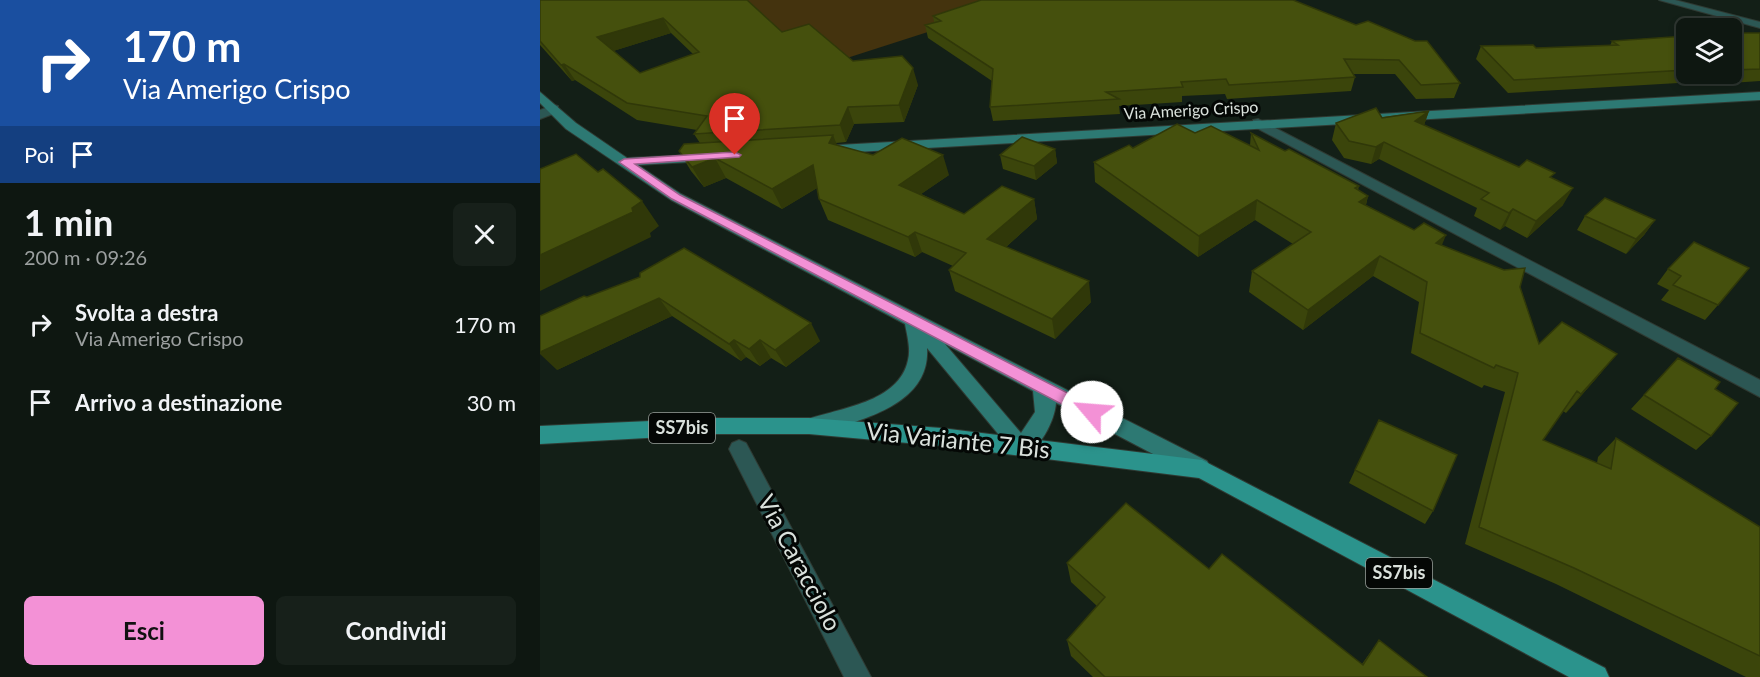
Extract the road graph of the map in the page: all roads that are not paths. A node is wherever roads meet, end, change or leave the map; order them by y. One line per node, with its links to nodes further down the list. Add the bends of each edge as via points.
1 (1664, 0): 2 (street)
2 (1760, 25)
3 (540, 96): 5 (main road)
4 (1760, 96): 6 (main road, Via Amerigo Crispo)
5 (545, 109): 9 (main road)
6 (1258, 123): 7 (main road, Via Amerigo Crispo); 12 (street)
7 (810, 150)
8 (717, 156): 9 (main road)
9 (624, 162): 10 (main road, via 676,197)
10 (914, 320): 11 (main road); 13 (main road, via 918,362 907,383 886,401 856,414); 15 (main road)
11 (1041, 386): 15 (main road, via 1048,398 1045,417); 17 (main road)
12 (1760, 389)
13 (809, 426): 14 (main road, Via Variante 7 Bis / SS7bis, via 717,426); 15 (main road, Via Variante 7 Bis / SS7bis)
14 (545, 437)
15 (1021, 447): 17 (main road, Via Variante 7 Bis / SS7bis)
16 (739, 449): 18 (street, Via Caracciolo)
17 (1202, 469): 19 (main road, Via Variante 7 Bis / SS7bis)
18 (858, 677)
19 (1596, 677)

